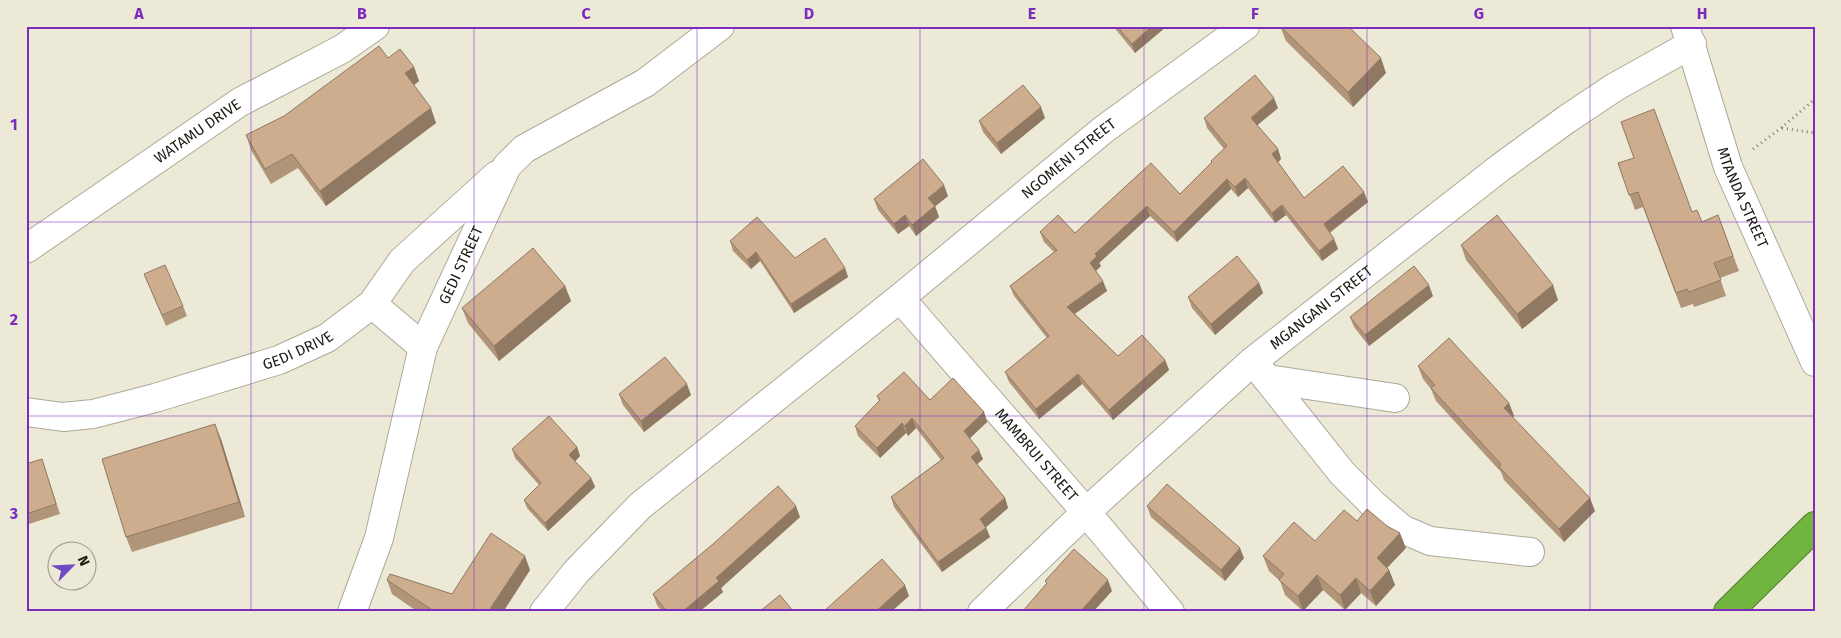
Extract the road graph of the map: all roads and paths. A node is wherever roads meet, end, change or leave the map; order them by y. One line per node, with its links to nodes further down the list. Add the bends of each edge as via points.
1 (375, 26): 10 (street, WATAMU DRIVE, via 342,49 240,102)
2 (720, 26): 8 (street, GEDI STREET, via 645,83 524,149)
3 (1245, 26): 11 (street, NGOMENI STREET, via 1103,130)
4 (1689, 35): 9 (street, MTANDA STREET); 15 (street, MGANGANI STREET, via 1501,167)
5 (1815, 99): 6 (path)
6 (1781, 128): 7 (path); 9 (path)
7 (1815, 133)
8 (507, 166): 12 (street, GEDI DRIVE, via 402,261); 13 (street, GEDI STREET)
9 (1728, 166): 14 (street, MTANDA STREET)
10 (26, 249)
11 (900, 298): 18 (street, MAMBRUI STREET); 22 (street, NGOMENI STREET, via 640,506 576,572)
12 (372, 304): 13 (street); 17 (street, GEDI DRIVE, via 327,338 280,360 92,414 63,417)
13 (423, 347): 21 (street, GEDI STREET, via 379,538)
14 (1815, 362)
15 (1260, 370): 16 (street); 18 (street, MGANGANI STREET); 20 (street, via 1342,473 1402,529 1430,541)
16 (1396, 398)
17 (26, 412)
18 (1086, 512): 23 (street, MGANGANI STREET); 24 (street, MAMBRUI STREET)
19 (1815, 526): 25 (highway)
20 (1530, 552)
21 (352, 612)
22 (544, 612)
23 (982, 612)
24 (1170, 612)
25 (1728, 612)

